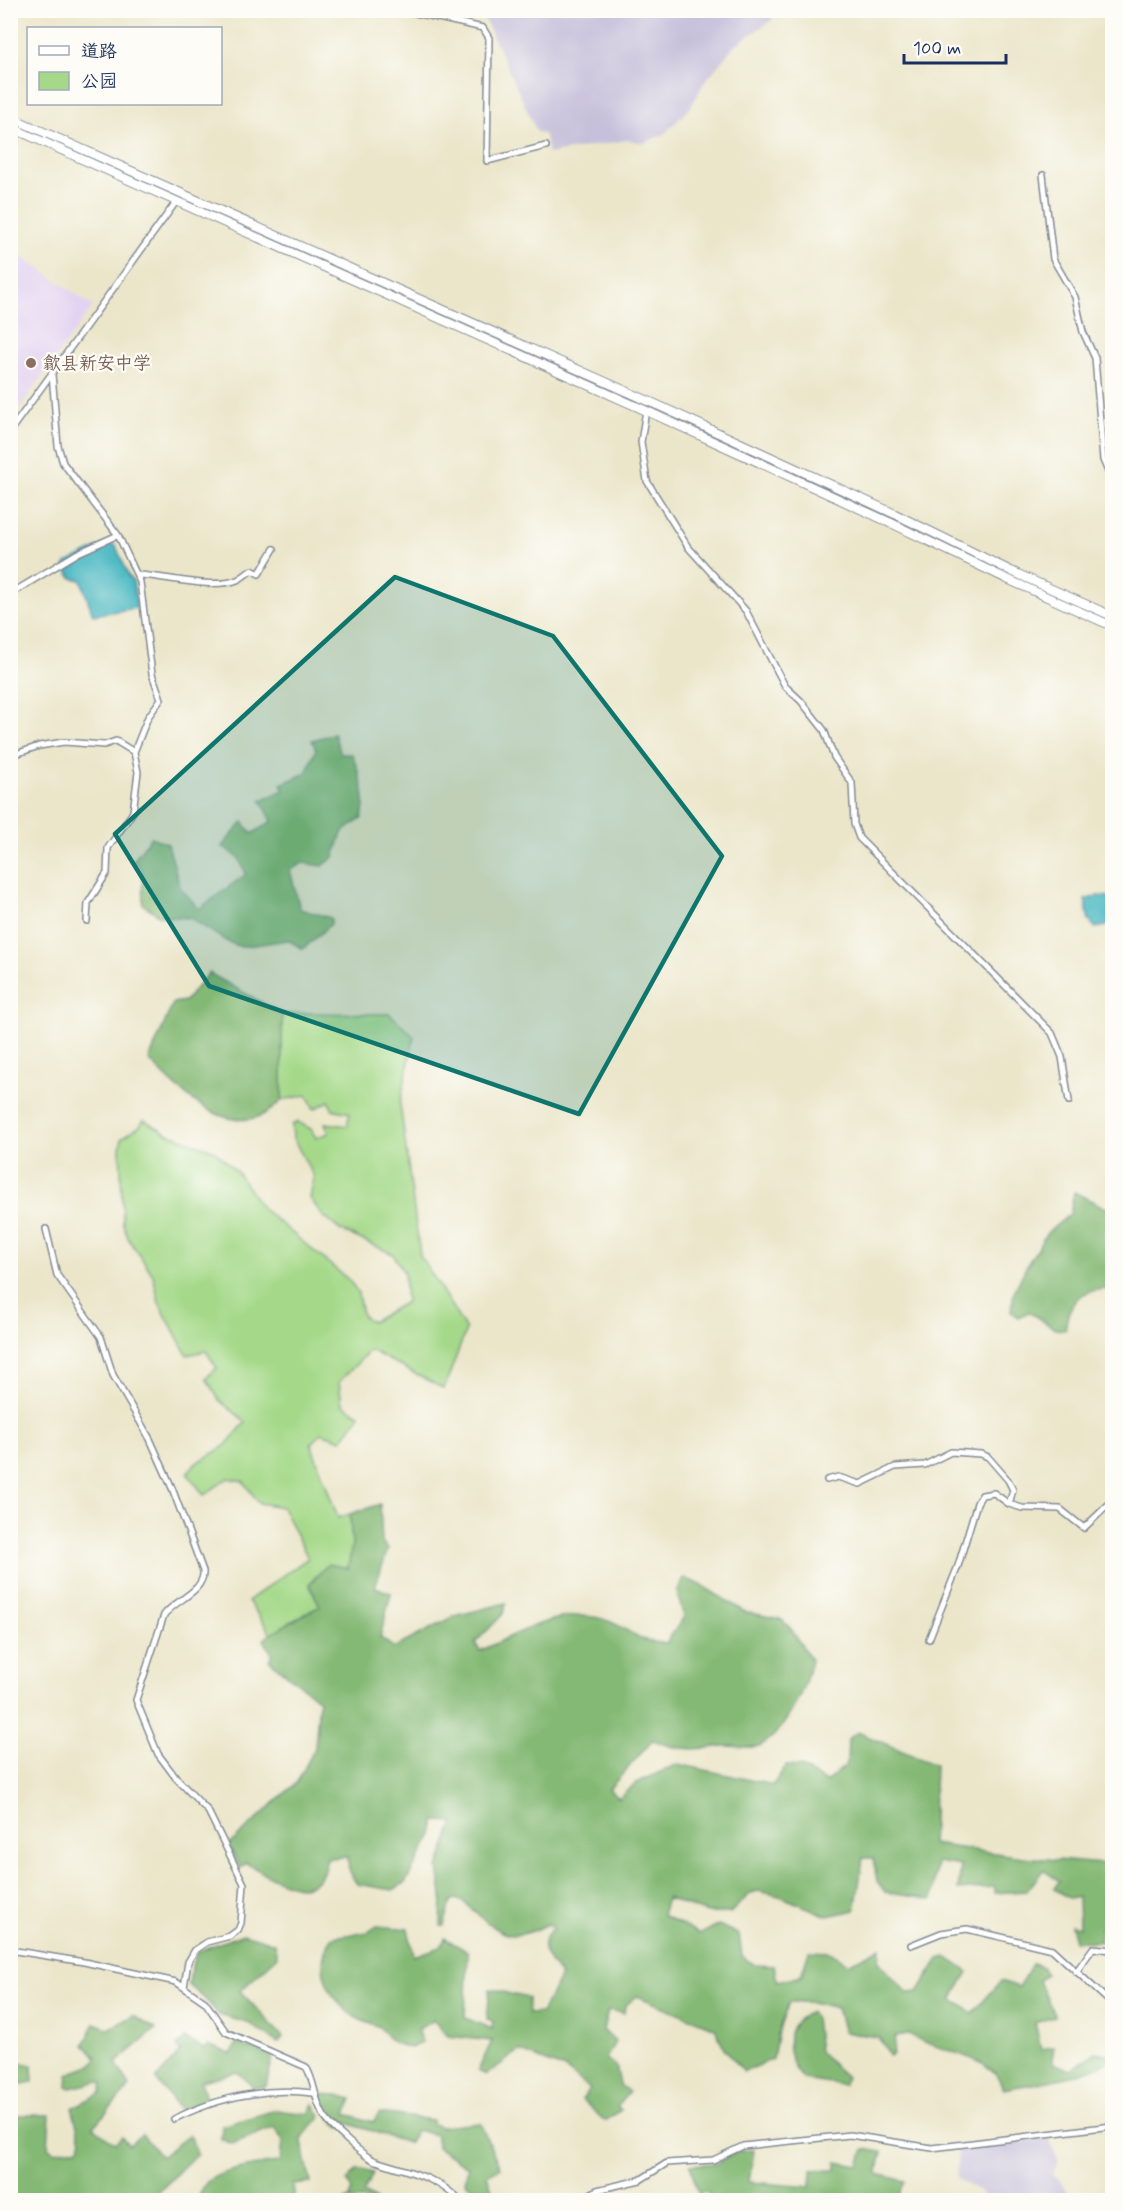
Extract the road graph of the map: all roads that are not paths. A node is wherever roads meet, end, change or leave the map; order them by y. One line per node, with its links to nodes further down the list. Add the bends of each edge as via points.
1 (402, 10): 4 (street, via 487,32 487,161)
2 (10, 117): 15 (main road, via 653,403)
3 (10, 127): 6 (main road)
4 (546, 146)
5 (1043, 175): 10 (street, via 1053,259 1075,297 1084,335 1095,358 1103,460)
6 (176, 201): 7 (street); 8 (main road)
7 (52, 374): 9 (street); 11 (street, via 63,463)
8 (646, 410): 16 (main road); 20 (street, via 641,442 647,482 688,547 746,612 785,686 824,730 834,757 852,783 854,827 859,838 1052,1033 1062,1057)
9 (10, 431)
10 (1113, 481)
11 (118, 535): 13 (street); 14 (street, via 78,553)
12 (274, 549): 13 (street, via 259,574 252,570 230,582)
13 (138, 575): 17 (street, via 152,674 161,699 148,717)
14 (10, 594)
15 (1113, 616)
16 (1113, 626)
17 (134, 752): 18 (street, via 116,741 104,745 64,741); 19 (street, via 138,772 133,812 108,848 108,868 88,903)
18 (10, 756)
19 (87, 921)
20 (1069, 1101)
21 (46, 1229): 30 (street, via 57,1275 101,1337 113,1375 150,1439 172,1488 203,1571 200,1585 164,1615 136,1700 159,1754 208,1811 244,1884 238,1930 195,1950 188,1962)
22 (827, 1480): 23 (street, via 838,1478 860,1484 895,1467 925,1465 951,1452 981,1454 988,1456 1008,1480 1012,1490)
23 (1009, 1504): 24 (street, via 1060,1509 1084,1528 1110,1503); 25 (street, via 994,1493 979,1499)
24 (1113, 1505)
25 (929, 1640)
26 (911, 1945): 29 (street, via 948,1931 980,1930 1054,1950)
27 (10, 1950): 30 (street, via 166,1979)
28 (1113, 1950): 29 (street, via 1093,1948)
29 (1076, 1972): 31 (street)
30 (184, 1987): 32 (street, via 205,2002 226,2032 306,2067)
31 (1113, 2004)
32 (314, 2093): 33 (street, via 252,2093); 35 (street, via 330,2124 371,2159 410,2169 444,2186)
33 (174, 2119)
34 (1113, 2126): 36 (street, via 927,2149 850,2135 743,2146 713,2160 667,2163 640,2180 597,2190)
35 (459, 2200)
36 (583, 2200)

